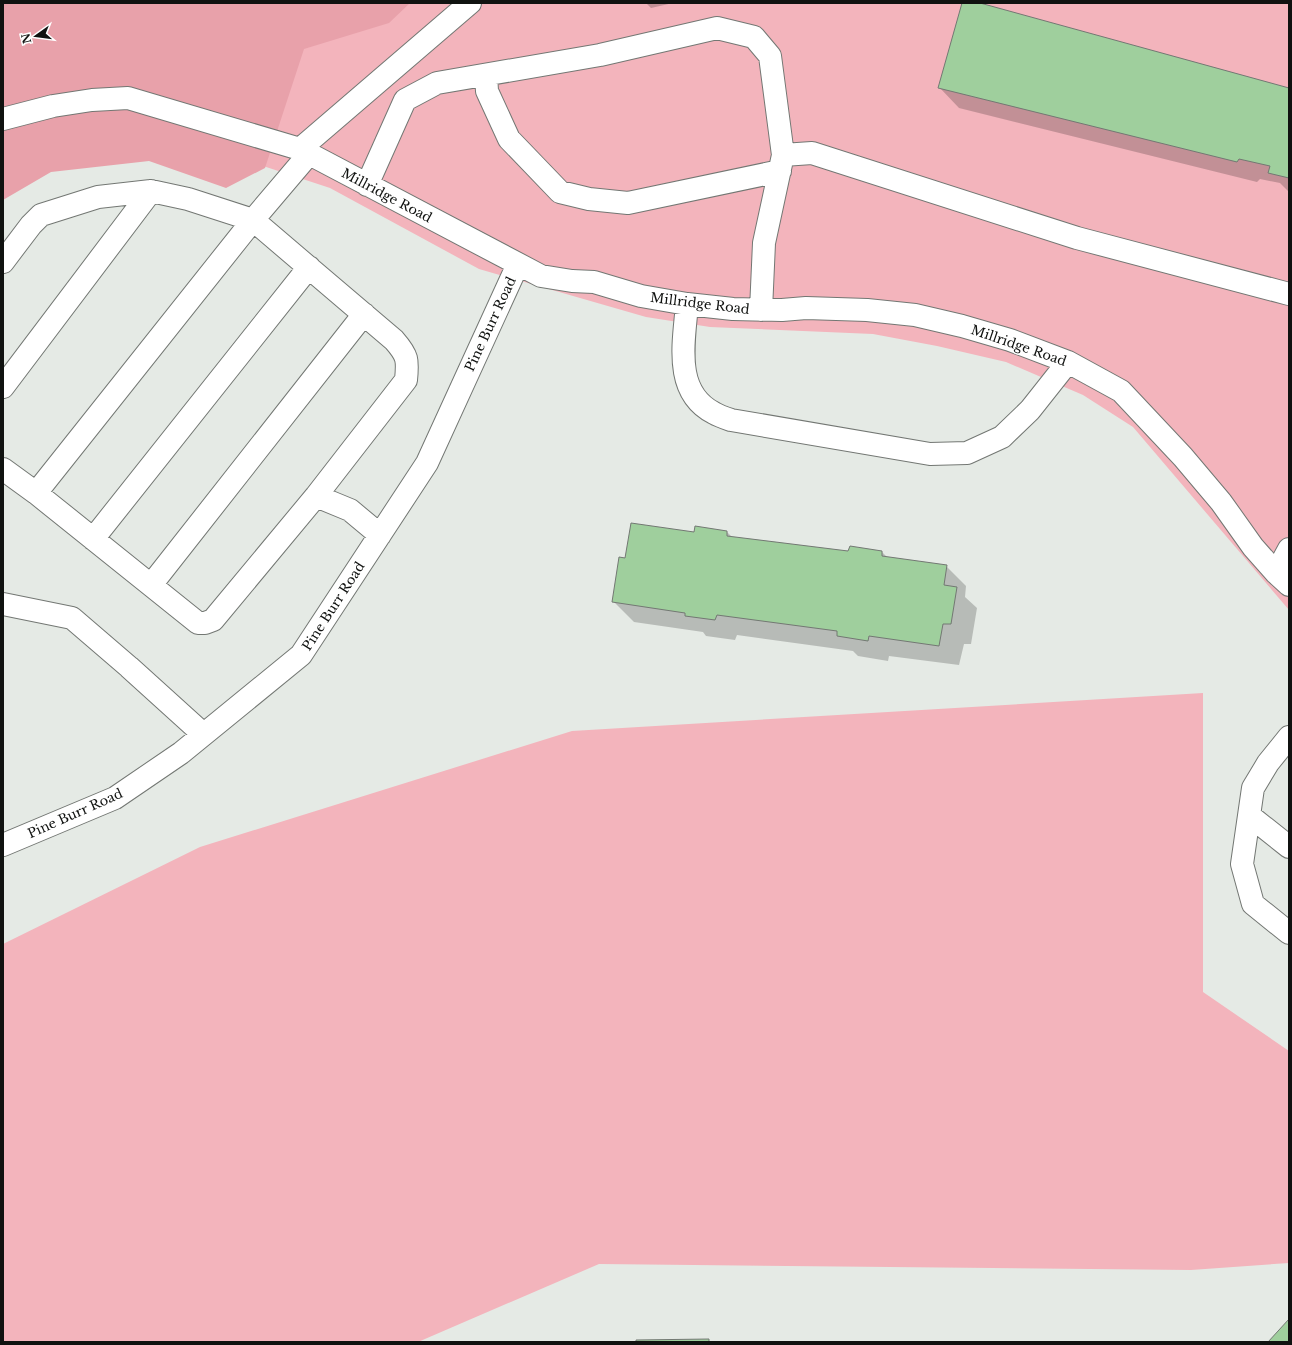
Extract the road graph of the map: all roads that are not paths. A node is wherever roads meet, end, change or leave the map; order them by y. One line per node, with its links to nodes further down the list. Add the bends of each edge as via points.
1 (470, 3): 4 (street)
2 (486, 75): 5 (street, via 487,91 509,139 560,192 589,199 628,203); 5 (street, via 600,55 717,28 754,37 770,56); 6 (street, via 437,83 405,100)
3 (3, 119): 4 (street, Millridge Road, via 53,106 128,98)
4 (304, 152): 6 (street, Millridge Road); 8 (street)
5 (781, 163): 12 (street, via 812,153 1077,238); 14 (street, via 764,243)
6 (367, 185): 10 (street, Millridge Road)
7 (151, 191): 8 (street, via 188,199); 9 (street, via 98,197 41,215); 17 (street)
8 (253, 220): 11 (street); 19 (street)
9 (3, 262)
10 (518, 264): 13 (street, Millridge Road, via 541,276 594,282 641,296); 21 (street, Pine Burr Road, via 427,463)
11 (309, 267): 15 (street); 22 (street)
12 (1289, 294)
13 (687, 304): 14 (street, Millridge Road); 16 (street, via 683,359 689,388 698,402 713,413 731,420 930,454 967,453 1002,437 1030,410)
14 (761, 310): 16 (street, Millridge Road, via 806,308 915,315 1010,340)
15 (364, 314): 20 (street, via 404,352 408,365 406,380); 25 (street)
16 (1068, 362): 24 (street, Millridge Road, via 1121,391 1184,457 1221,502 1252,547)
17 (3, 387)
18 (3, 469): 19 (street)
19 (36, 493): 22 (street)
20 (316, 496): 21 (street, via 350,510); 25 (street, via 213,620 205,624 198,623)
21 (380, 535): 27 (street, Pine Burr Road, via 301,655)
22 (93, 539): 25 (street)
23 (1289, 548): 24 (street)
24 (1282, 579)
25 (151, 585)
26 (3, 604): 27 (street, via 72,618)
27 (203, 734): 30 (street, Pine Burr Road, via 115,798)
28 (1289, 737): 29 (street, via 1268,763 1253,788)
29 (1250, 816): 31 (street); 32 (street, via 1242,864 1253,904)
30 (3, 845)
31 (1289, 847)
32 (1289, 934)

